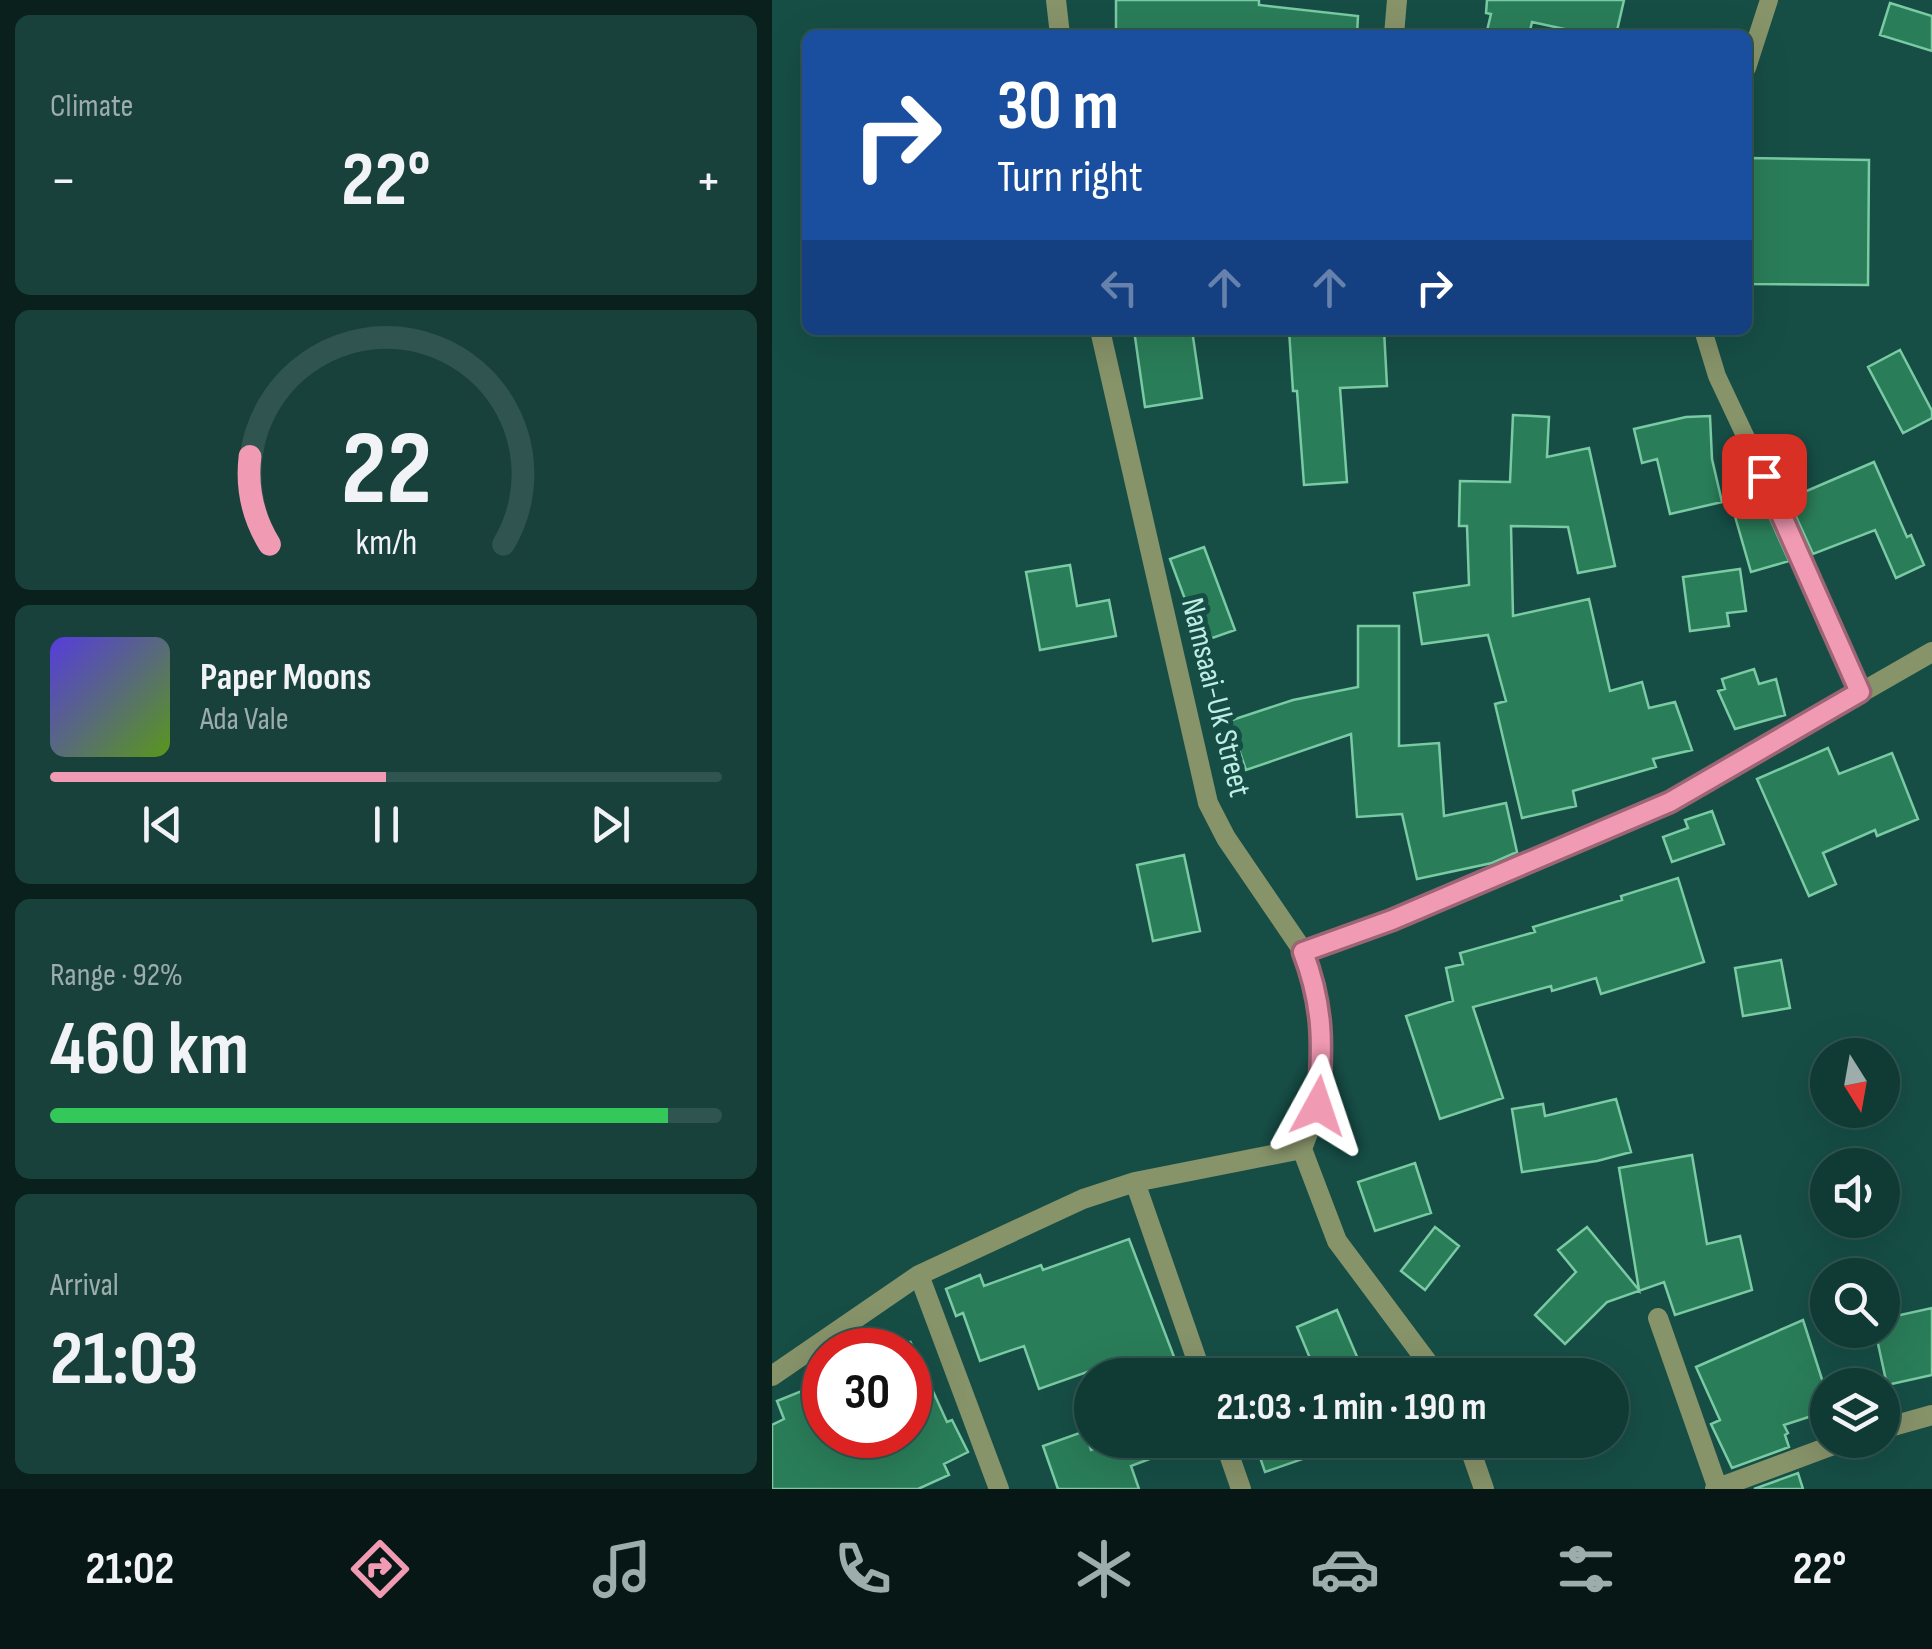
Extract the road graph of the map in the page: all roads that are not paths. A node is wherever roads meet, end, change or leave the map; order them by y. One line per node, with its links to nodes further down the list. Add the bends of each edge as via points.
1 (1056, 0): 4 (street)
2 (1397, 0): 5 (street)
3 (1769, 0): 6 (lane)
4 (1059, 30)
5 (1394, 30)
6 (1752, 53)
7 (1101, 335): 11 (street, Namsaai-Uk Street, via 1208,803)
8 (1705, 335): 10 (lane)
9 (1932, 652): 10 (street)
10 (1860, 692): 11 (street, via 1670,802)
11 (1303, 952): 12 (street, Namsaai-Uk Street, via 1316,986 1323,1050 1318,1106)
12 (1302, 1149): 13 (street); 17 (street, via 1337,1241)
13 (1135, 1182): 14 (street); 16 (street)
14 (919, 1275): 18 (street); 24 (street)
15 (1658, 1318): 27 (street)
16 (1196, 1358)
17 (1424, 1358)
18 (772, 1376)
19 (1932, 1415): 20 (street)
20 (1900, 1424)
21 (1810, 1454): 27 (street)
22 (1231, 1458): 25 (street)
23 (1473, 1458): 26 (street)
24 (999, 1489)
25 (1242, 1489)
26 (1484, 1489)
27 (1717, 1489)

